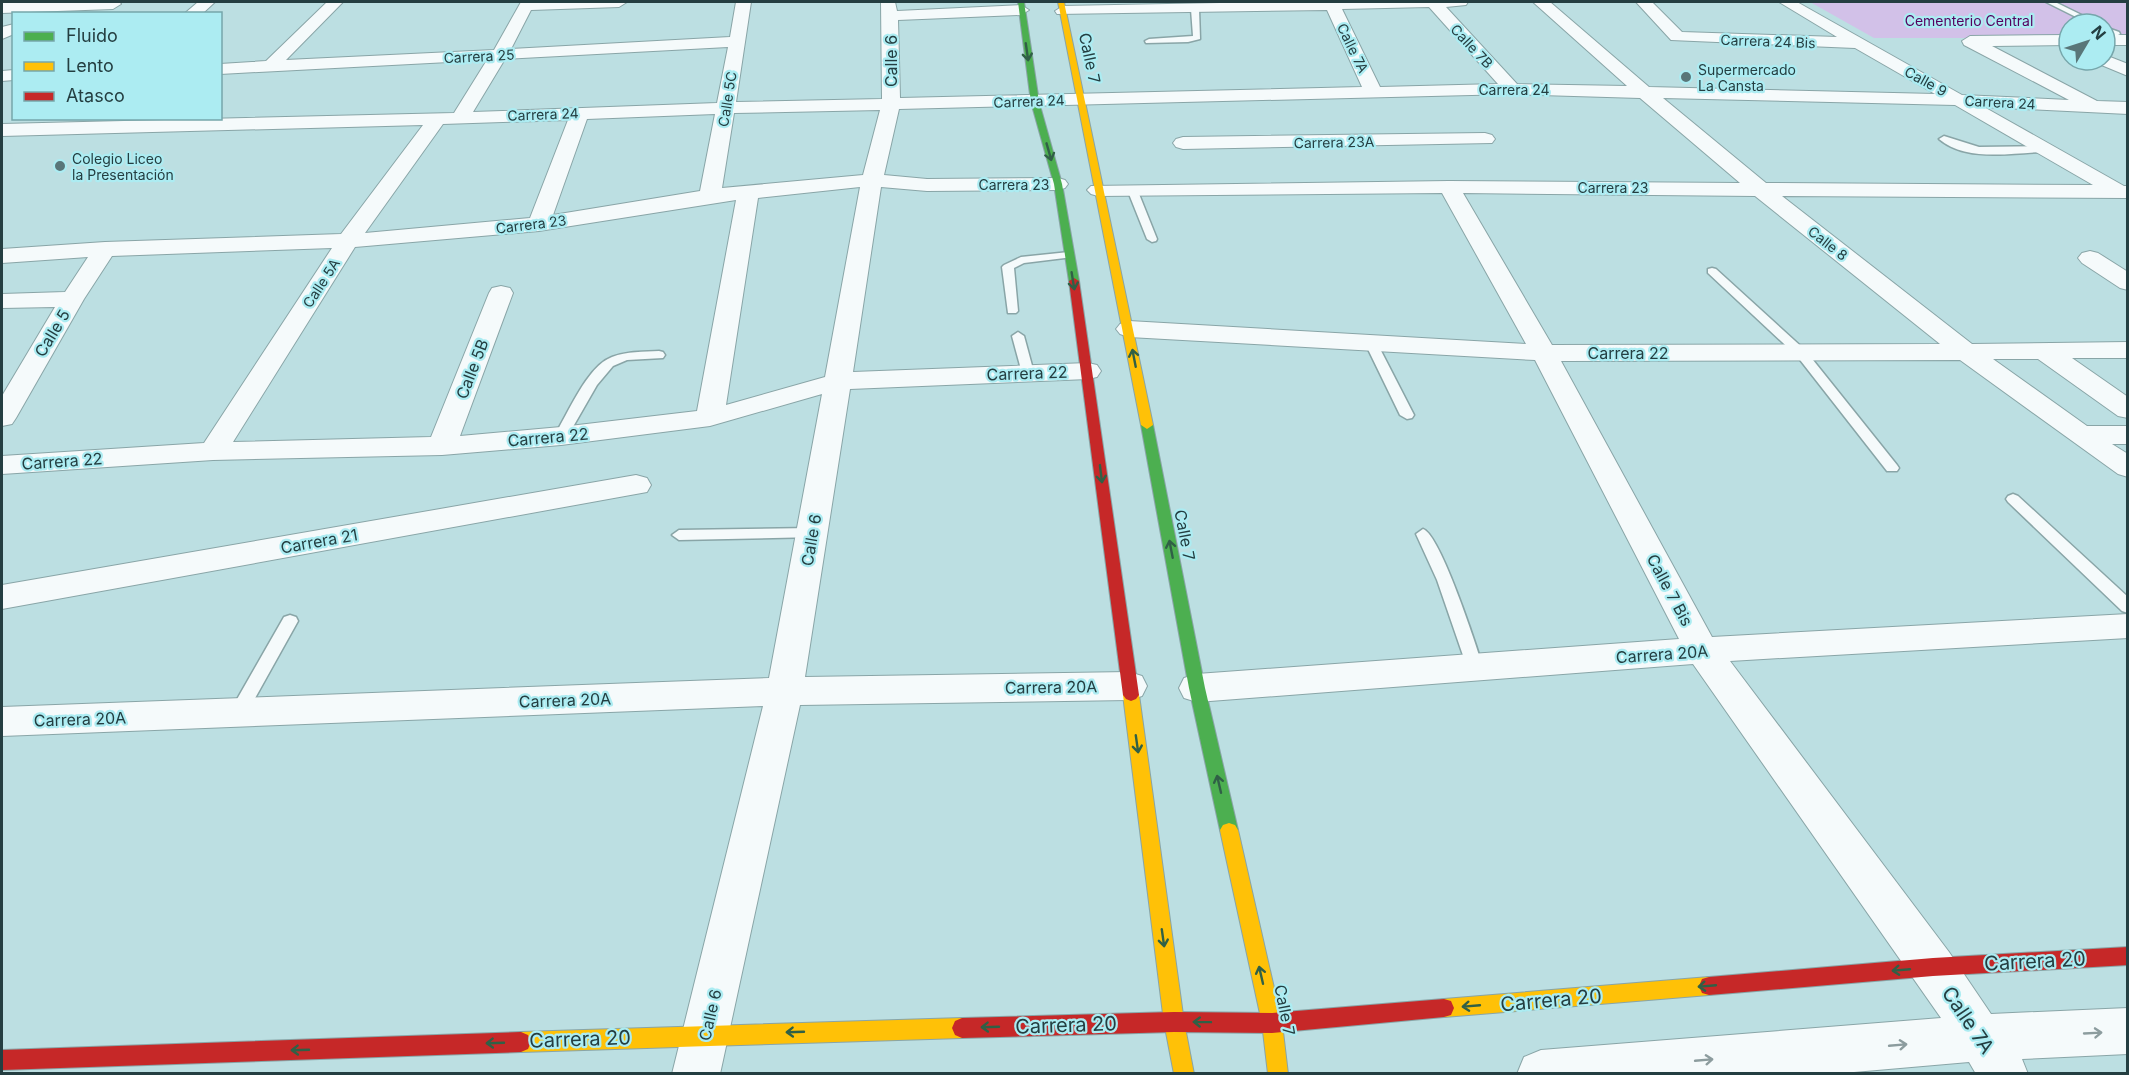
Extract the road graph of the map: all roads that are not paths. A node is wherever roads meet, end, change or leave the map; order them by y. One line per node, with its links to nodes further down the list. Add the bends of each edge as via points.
1 (207, 2): 21 (street)
2 (335, 2): 28 (street)
3 (619, 2): 12 (street)
4 (744, 2): 25 (street, Calle 5C)
5 (1433, 2): 6 (street); 11 (street); 30 (street, Calle 7B)
6 (1461, 2)
7 (1541, 2): 31 (street, Calle 8)
8 (1644, 2): 26 (street, Carrera 24 Bis, via 1677,37)
9 (1787, 2): 26 (street, Calle 9)
10 (2050, 2): 22 (lane)
11 (1384, 3): 17 (street)
12 (526, 4): 27 (street, Calle 5A)
13 (1293, 4): 17 (street); 20 (street)
14 (110, 6): 18 (street)
15 (1021, 6): 19 (street); 36 (main road, one-way to 36)
16 (1062, 6): 20 (street); 34 (main road, Calle 7)
17 (1333, 6): 32 (street, Calle 7A)
18 (2, 9)
19 (889, 9): 37 (street, Calle 6)
20 (1195, 9): 23 (lane, via 1197,37)
21 (194, 12)
22 (2071, 12)
23 (1149, 41)
24 (2057, 41): 38 (street, via 1970,41)
25 (736, 42): 27 (street, Carrera 25); 39 (street, Calle 5C)
26 (1858, 43): 35 (street, Calle 9)
27 (499, 55): 28 (street, Carrera 25); 42 (street, Calle 5A)
28 (269, 68): 29 (street, Carrera 25)
29 (222, 69)
30 (1512, 89): 31 (street, Carrera 24); 32 (street, Carrera 24)
31 (1640, 90): 35 (street, Carrera 24); 53 (street, Calle 8)
32 (1374, 91): 33 (street, Carrera 24)
33 (1312, 93): 34 (street, Carrera 24); 46 (street)
34 (1082, 99): 36 (street, Carrera 24); 55 (main road, Calle 7)
35 (1960, 100): 38 (street, Carrera 24); 48 (street, Calle 9)
36 (1035, 102): 37 (street, Carrera 24); 51 (main road, one-way to 51)
37 (891, 105): 39 (street, Carrera 24); 50 (street, Calle 6)
38 (2098, 107): 40 (street, Carrera 24)
39 (726, 108): 41 (street, Carrera 24); 58 (street, Calle 5C)
40 (2127, 108)
41 (580, 113): 42 (street, Carrera 24); 59 (street)
42 (449, 118): 43 (street, Carrera 24); 61 (street, Calle 5A)
43 (2, 130)
44 (1485, 139): 46 (street, Carrera 23A)
45 (1944, 139): 48 (lane, via 1970,150)
46 (1339, 142): 47 (street, Carrera 23A); 49 (street)
47 (1183, 143)
48 (2043, 148): 57 (street, Calle 9)
49 (1356, 172): 52 (street, Carrera 23); 54 (street, Carrera 23)
50 (872, 180): 51 (street, Carrera 23, via 927,185); 56 (street, Carrera 23); 83 (street, Calle 6)
51 (1058, 184): 63 (main road)
52 (1449, 187): 53 (street, Carrera 23); 78 (street, Calle 7 Bis)
53 (1757, 188): 57 (street, Carrera 23); 77 (street, Calle 8)
54 (1132, 189): 55 (street, Carrera 23); 60 (lane)
55 (1098, 190): 72 (main road, Calle 7)
56 (748, 192): 58 (street, Carrera 23); 88 (street)
57 (2125, 193)
58 (710, 196): 59 (street, Carrera 23)
59 (539, 224): 61 (street, Carrera 23)
60 (1152, 239)
61 (348, 241): 62 (street, Carrera 23); 93 (street, Calle 5A)
62 (105, 249): 64 (street, Carrera 23); 69 (street, Calle 5)
63 (1069, 255): 71 (lane, via 1022,260 1008,267); 81 (main road, one-way to 81)
64 (2, 256)
65 (2090, 258): 67 (street)
66 (1712, 271): 79 (lane)
67 (2127, 283)
68 (501, 293): 92 (street, Calle 5B)
69 (72, 299): 70 (street); 84 (street, Calle 5)
70 (2, 301)
71 (1012, 310)
72 (1129, 329): 74 (street, Carrera 22); 109 (main road, Calle 7, one-way to 72)
73 (1018, 336): 82 (lane)
74 (1371, 343): 78 (street, Carrera 22); 86 (lane)
75 (2127, 350): 76 (street, Carrera 22)
76 (2044, 351): 77 (street, Carrera 22); 85 (street)
77 (1966, 352): 79 (street, Carrera 22); 89 (street, Calle 8)
78 (1544, 353): 79 (street, Carrera 22); 106 (street, Calle 7 Bis)
79 (1801, 353): 95 (lane)
80 (659, 355): 91 (lane, via 628,356 609,363 599,372)
81 (1088, 371): 82 (street, Carrera 22); 108 (main road, one-way to 108)
82 (1028, 374): 83 (street, Carrera 22)
83 (839, 381): 88 (street, Carrera 22); 99 (street, Calle 6)
84 (12, 382): 87 (street, Calle 5)
85 (2127, 410)
86 (1407, 415)
87 (2, 418)
88 (710, 418): 91 (street, Carrera 22)
89 (2081, 435): 90 (street); 96 (street, Calle 8)
90 (2127, 435)
91 (561, 436): 92 (street, Carrera 22)
92 (442, 446): 93 (street, Carrera 22)
93 (213, 451): 94 (street, Carrera 22)
94 (2, 465)
95 (1892, 468)
96 (2127, 468)
97 (636, 485): 102 (street, Carrera 21)
98 (2013, 499): 103 (lane)
99 (812, 533): 101 (lane); 110 (street, Calle 6)
100 (1423, 534): 107 (lane, via 1445,580)
101 (679, 535)
102 (2, 597)
103 (2127, 607)
104 (290, 621): 111 (lane)
105 (2127, 626): 106 (street, Carrera 20A)
106 (1702, 650): 107 (street, Carrera 20A); 114 (street, Calle 7 Bis)
107 (1475, 668): 109 (street, Carrera 20A)
108 (1129, 686): 110 (street, Carrera 20A); 115 (main road, one-way to 115)
109 (1197, 688): 116 (main road, Calle 7, one-way to 109)
110 (785, 691): 111 (street, Carrera 20A); 118 (street, Calle 6)
111 (238, 712): 112 (street, Carrera 20A)
112 (2, 722)
113 (2127, 956): 114 (main road, Carrera 20)
114 (1933, 967): 116 (main road, Carrera 20, one-way to 116); 119 (street, Calle 7A)
115 (1174, 1022): 116 (main road, Carrera 20, one-way to 115); 118 (main road, Carrera 20, one-way to 118); 123 (main road)
116 (1272, 1023): 124 (main road, Calle 7)
117 (2127, 1031): 119 (street, one-way to 117)
118 (705, 1035): 120 (main road, Carrera 20, one-way to 120); 122 (street, Calle 6)
119 (1992, 1056): 121 (street, one-way to 119)
120 (2, 1060)
121 (1658, 1069): 125 (street)
122 (696, 1074)
123 (1184, 1074)
124 (1278, 1074)
125 (1541, 1074)

